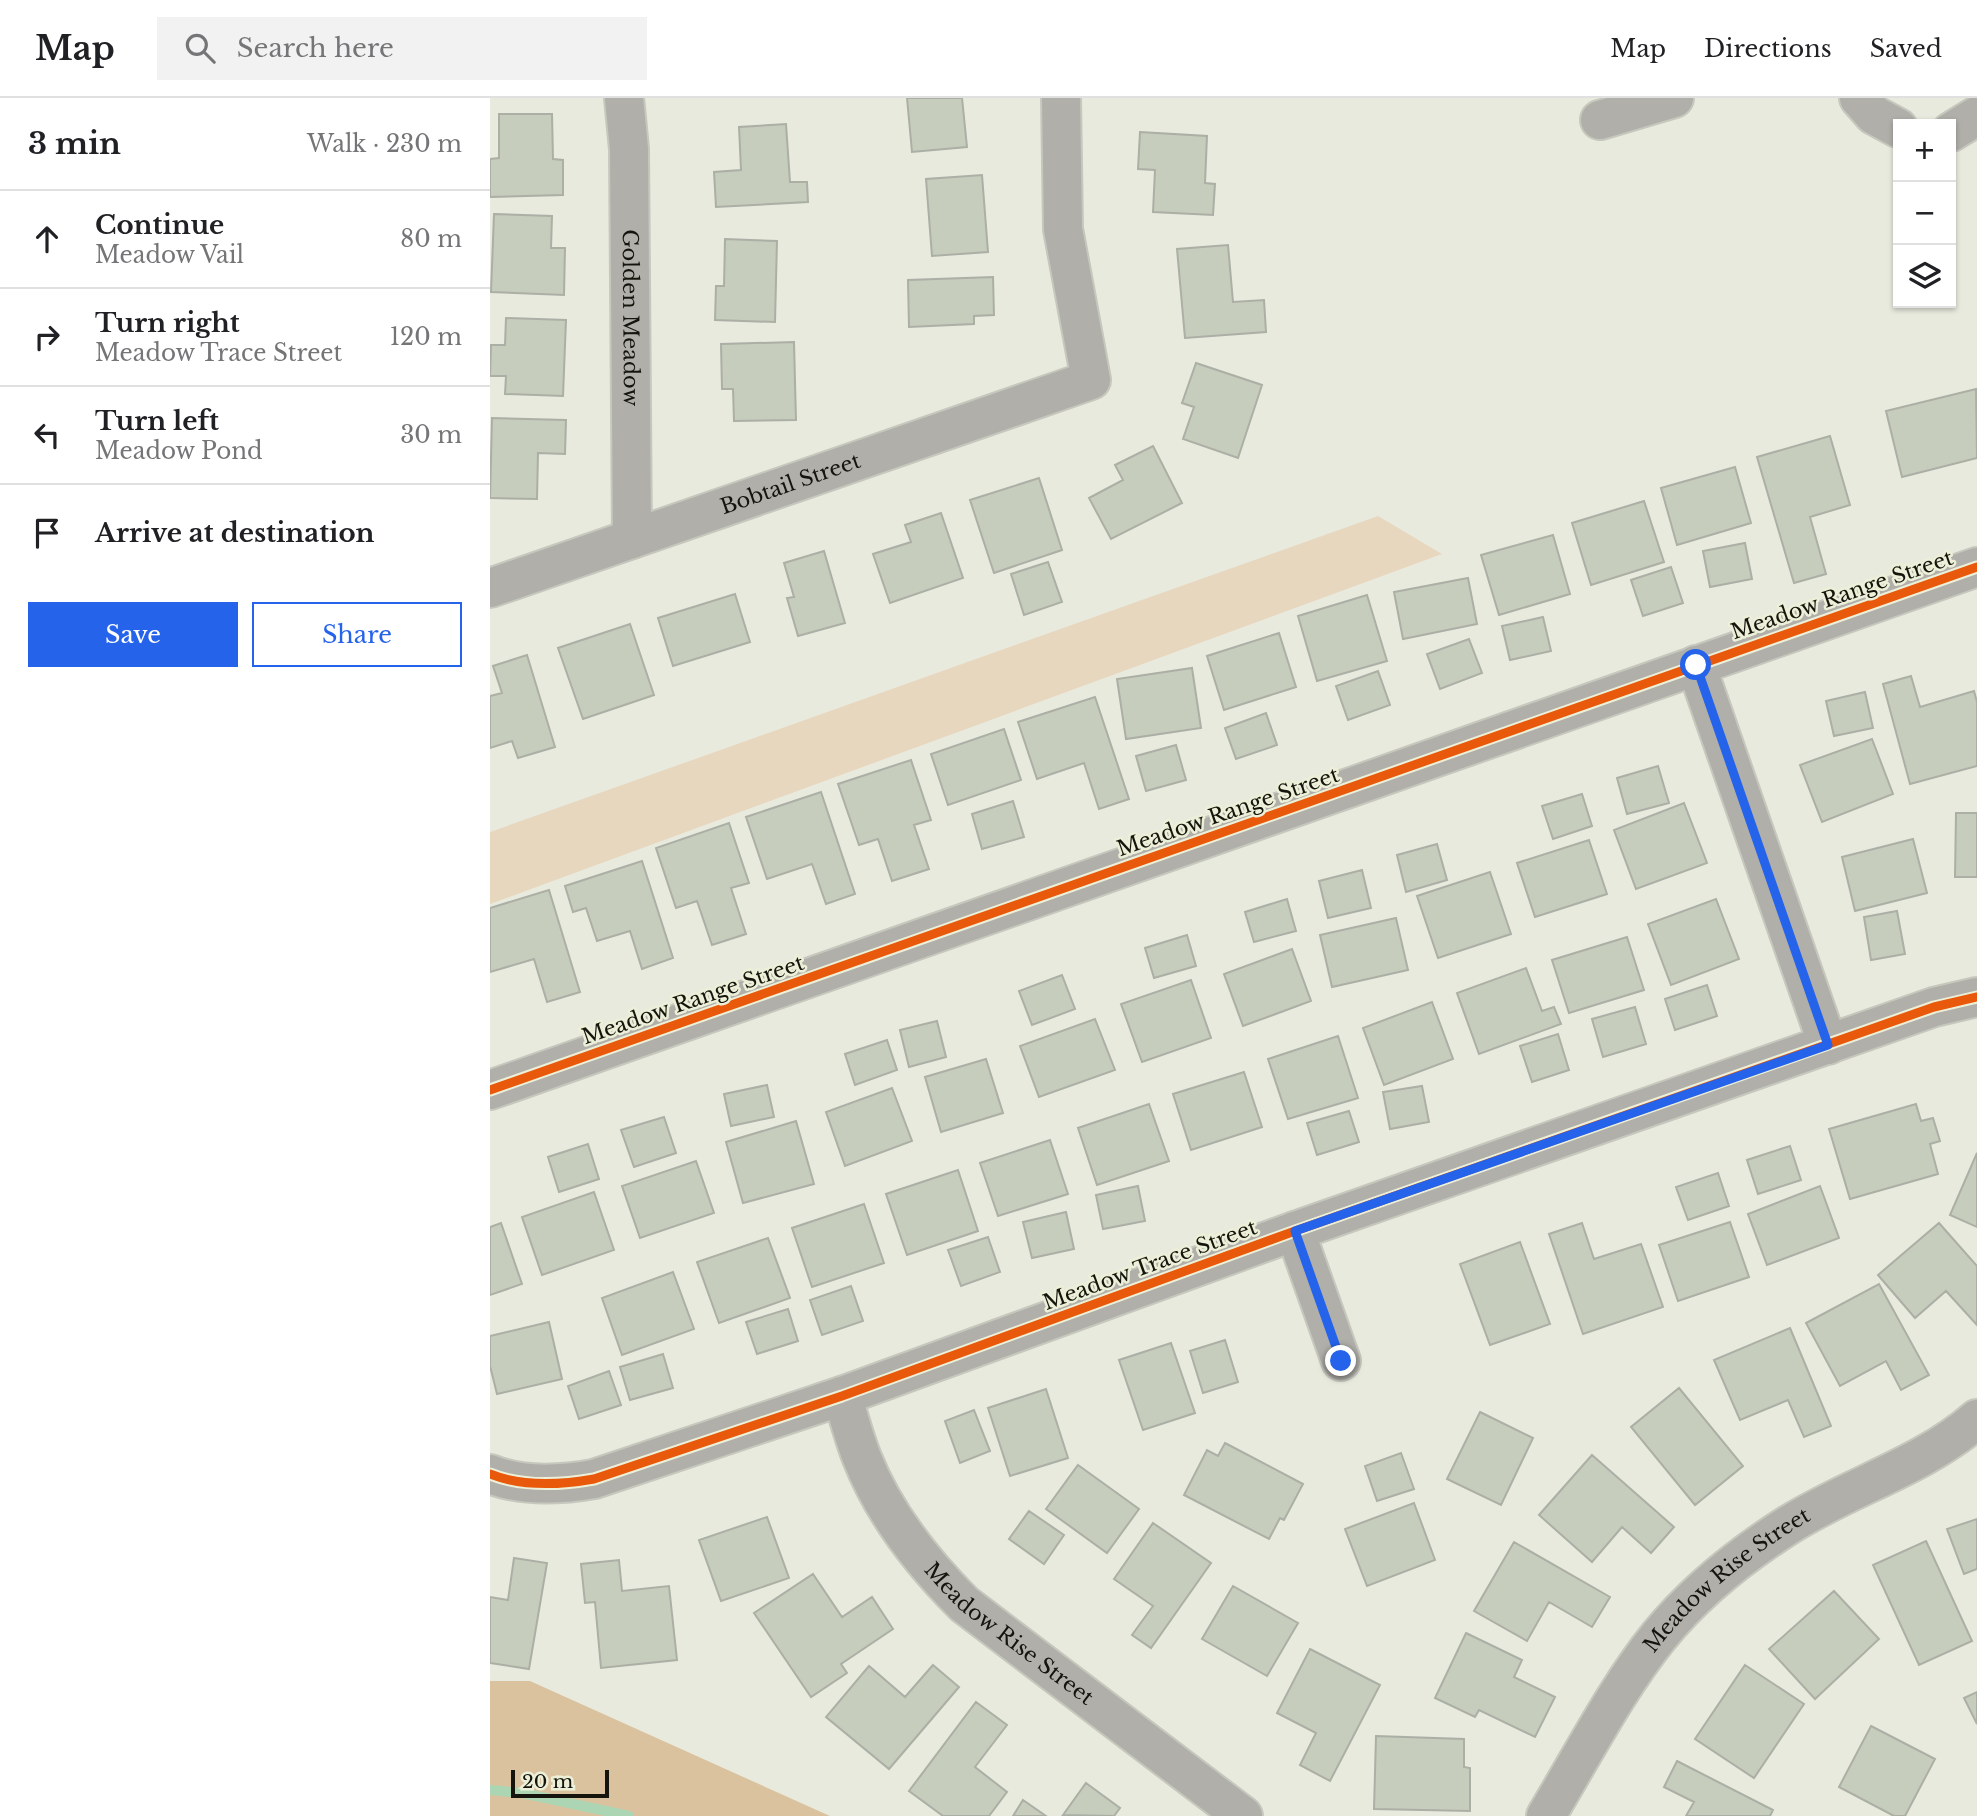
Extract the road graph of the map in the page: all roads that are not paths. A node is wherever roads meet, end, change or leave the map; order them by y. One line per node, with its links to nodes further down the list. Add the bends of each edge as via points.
1 (624, 98): 9 (street, Golden Meadow, via 629,149)
2 (1061, 98): 9 (street, Bobtail Street, via 1063,229 1091,380)
3 (1674, 98): 6 (street)
4 (1859, 98): 7 (street, via 1874,115)
5 (1977, 117): 8 (street)
6 (1600, 120)
7 (1893, 125)
8 (1956, 129)
9 (632, 539): 11 (street, Bobtail Street)
10 (1977, 567): 12 (street, Meadow Range Street)
11 (490, 588)
12 (1696, 665): 14 (street); 15 (street, Meadow Range Street)
13 (1977, 997): 14 (street, Meadow Trace Street, via 1934,1007)
14 (1828, 1045): 16 (street, Meadow Trace Street)
15 (490, 1090)
16 (1295, 1231): 17 (street); 18 (street, Meadow Trace Street)
17 (1341, 1361)
18 (842, 1396): 20 (street, Meadow Trace Street, via 594,1479 557,1485); 21 (street, Meadow Rise Street, via 883,1501 934,1574 964,1604)
19 (1977, 1419): 22 (street, Meadow Rise Street, via 1936,1449 1790,1524 1705,1588 1635,1670)
20 (490, 1474)
21 (1243, 1816)
22 (1546, 1816)

